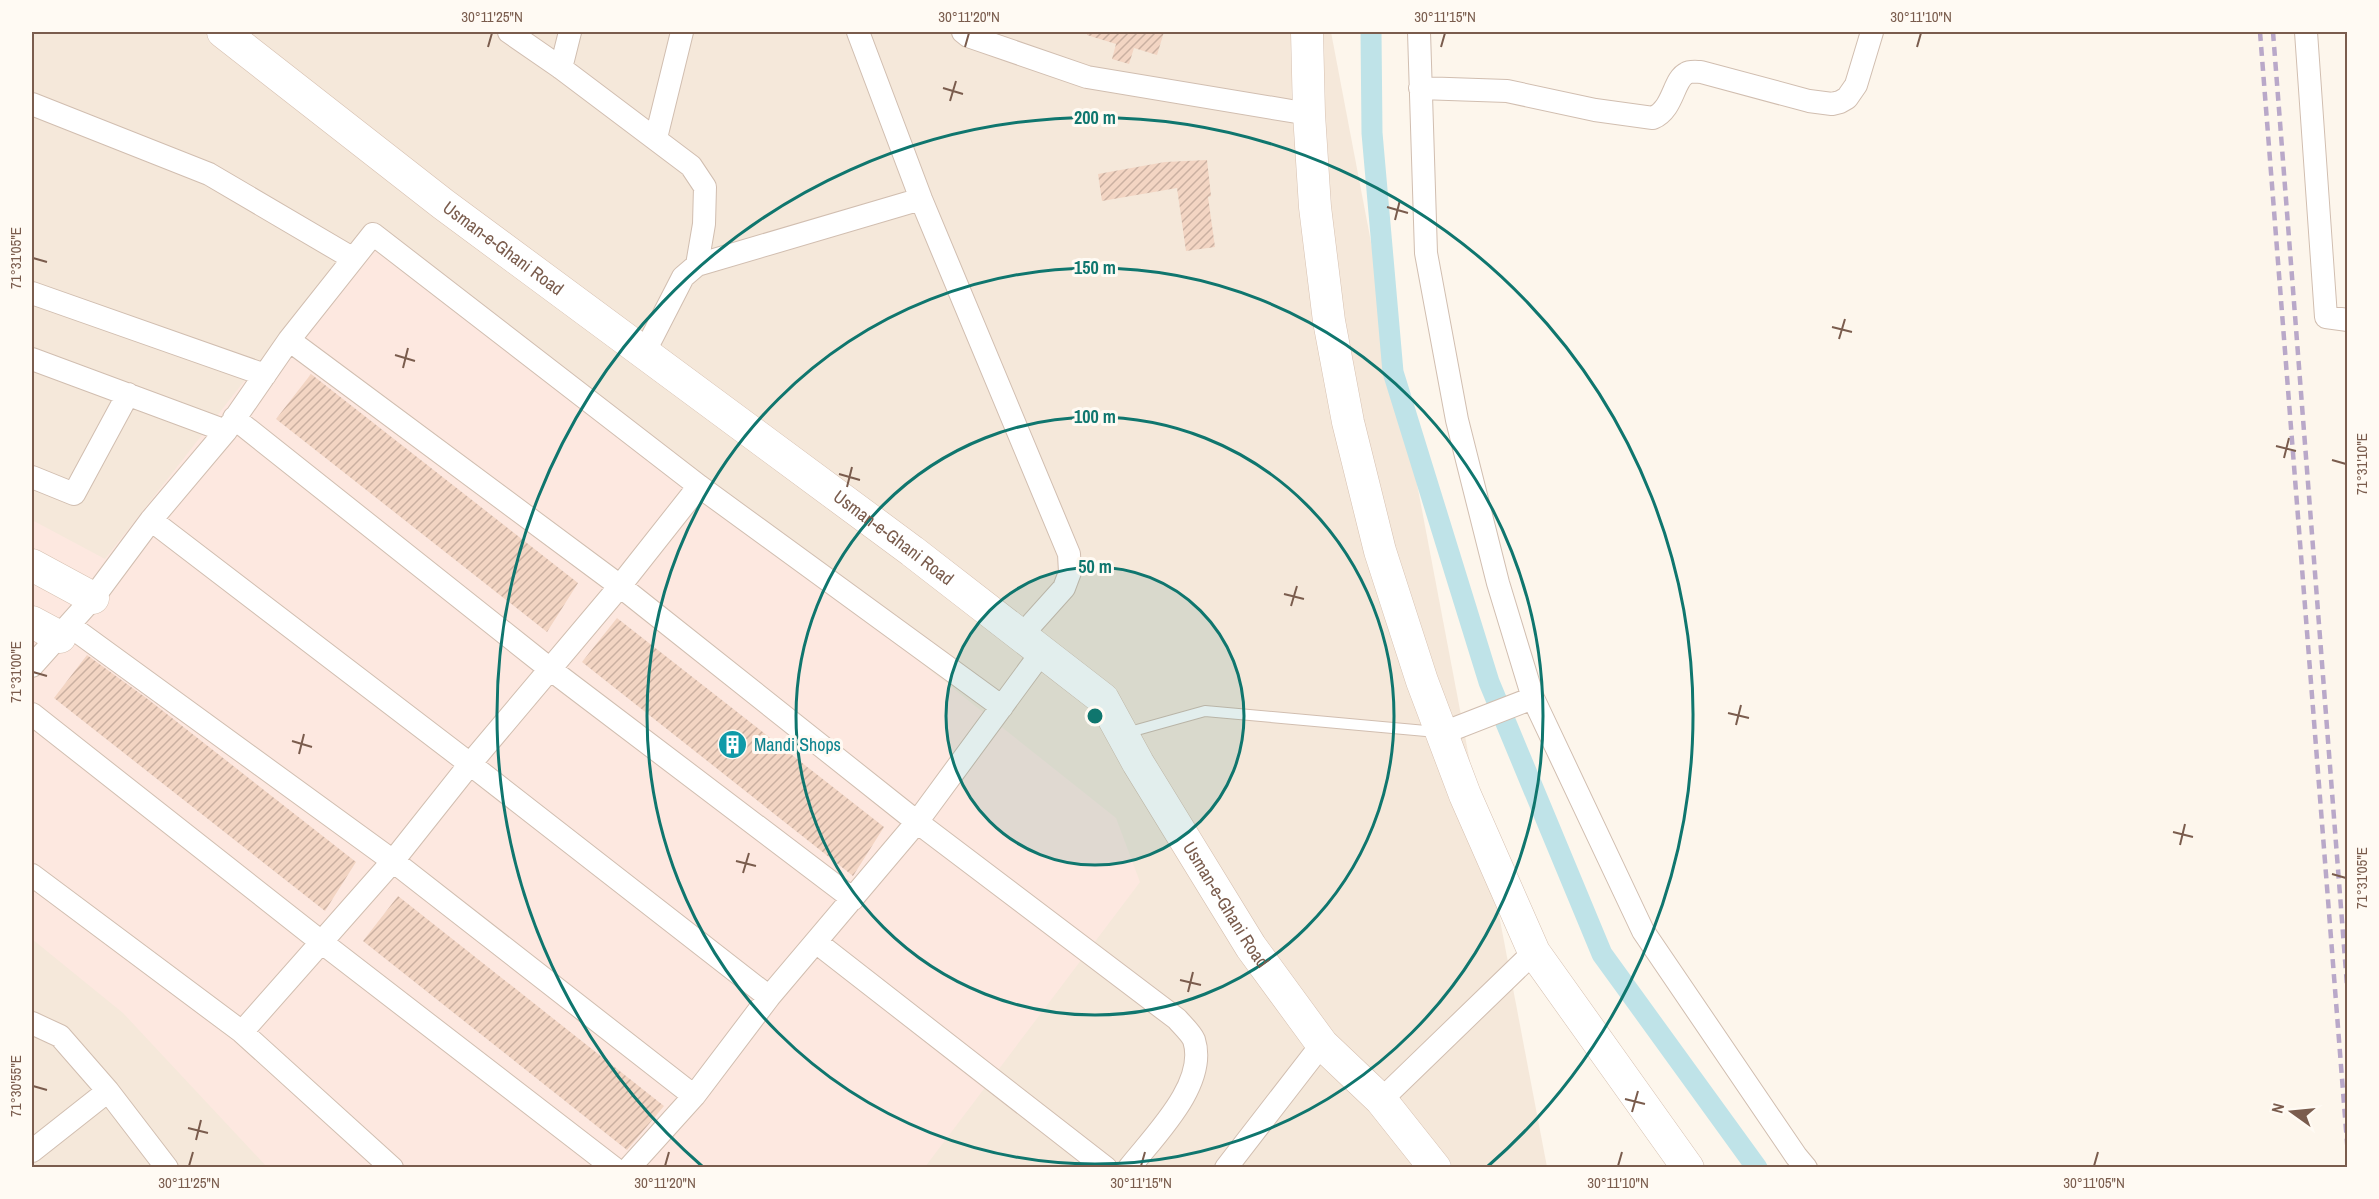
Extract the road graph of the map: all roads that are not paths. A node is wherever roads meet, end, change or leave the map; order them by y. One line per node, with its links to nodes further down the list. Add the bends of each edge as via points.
1 (223, 32): 22 (main road, Usman-e-Ghani Road, via 443,204)
2 (509, 32): 11 (street)
3 (570, 32): 11 (street)
4 (682, 32): 15 (street)
5 (858, 32): 16 (street)
6 (963, 32): 14 (street, via 1087,77)
7 (1307, 32): 14 (main road)
8 (1419, 32): 12 (street)
9 (1872, 32): 12 (street, via 1856,85 1847,98 1832,104 1701,72 1687,73 1661,114 1653,118 1507,91)
10 (2306, 32): 20 (street, via 2326,317)
11 (561, 68): 15 (street)
12 (1420, 88): 38 (street, via 1426,254 1457,420)
13 (32, 104): 17 (street, via 209,174)
14 (1309, 114): 41 (main road, via 1329,321 1348,422 1380,551)
15 (656, 138): 18 (street, via 691,166 705,187)
16 (921, 199): 18 (street); 35 (street, via 1069,554 1070,572 1064,588)
17 (352, 258): 21 (street); 28 (street, via 373,234)
18 (697, 265): 22 (street, via 683,277)
19 (32, 293): 24 (street)
20 (2348, 320)
21 (289, 340): 24 (street); 31 (street)
22 (644, 353): 35 (main road, Usman-e-Ghani Road)
23 (32, 359): 25 (street)
24 (264, 375): 26 (street)
25 (128, 394): 26 (street); 27 (street, via 74,494)
26 (230, 424): 29 (street); 37 (street)
27 (32, 477)
28 (699, 486): 31 (street); 39 (street)
29 (151, 520): 32 (street); 43 (street)
30 (32, 565): 32 (main road)
31 (620, 586): 37 (street); 44 (street)
32 (93, 598): 34 (street)
33 (32, 622): 34 (main road)
34 (65, 631): 36 (street); 45 (street)
35 (1032, 644): 39 (street); 42 (main road, Usman-e-Ghani Road, via 1103,699)
36 (32, 666)
37 (550, 669): 43 (street); 47 (street)
38 (1528, 700): 41 (street); 68 (street, via 1643,931)
39 (1002, 707): 44 (street)
40 (32, 714): 48 (street)
41 (1443, 733): 42 (lane, via 1205,711); 50 (main road, via 1465,795)
42 (1122, 734): 54 (main road, Usman-e-Ghani Road, via 1251,947)
43 (470, 764): 45 (street); 51 (street)
44 (917, 822): 47 (street); 64 (street, via 1177,1018 1194,1039 1196,1059 1180,1103)
45 (393, 861): 48 (street); 56 (street)
46 (32, 875): 53 (street)
47 (853, 899): 49 (street)
48 (320, 941): 53 (street); 61 (street)
49 (816, 942): 51 (street); 63 (street)
50 (1534, 952): 57 (street); 67 (main road)
51 (769, 997): 56 (street)
52 (32, 1023): 55 (street, via 60,1036)
53 (242, 1032): 60 (street)
54 (1322, 1044): 57 (main road, Usman-e-Ghani Road); 65 (street)
55 (108, 1091): 58 (street); 59 (street)
56 (694, 1096): 62 (street)
57 (1381, 1100): 66 (main road, Usman-e-Ghani Road)
58 (32, 1151)
59 (167, 1167)
60 (392, 1167)
61 (614, 1167)
62 (629, 1167)
63 (1106, 1167)
64 (1129, 1167)
65 (1226, 1167)
66 (1435, 1167)
67 (1688, 1167)
68 (1806, 1167)

